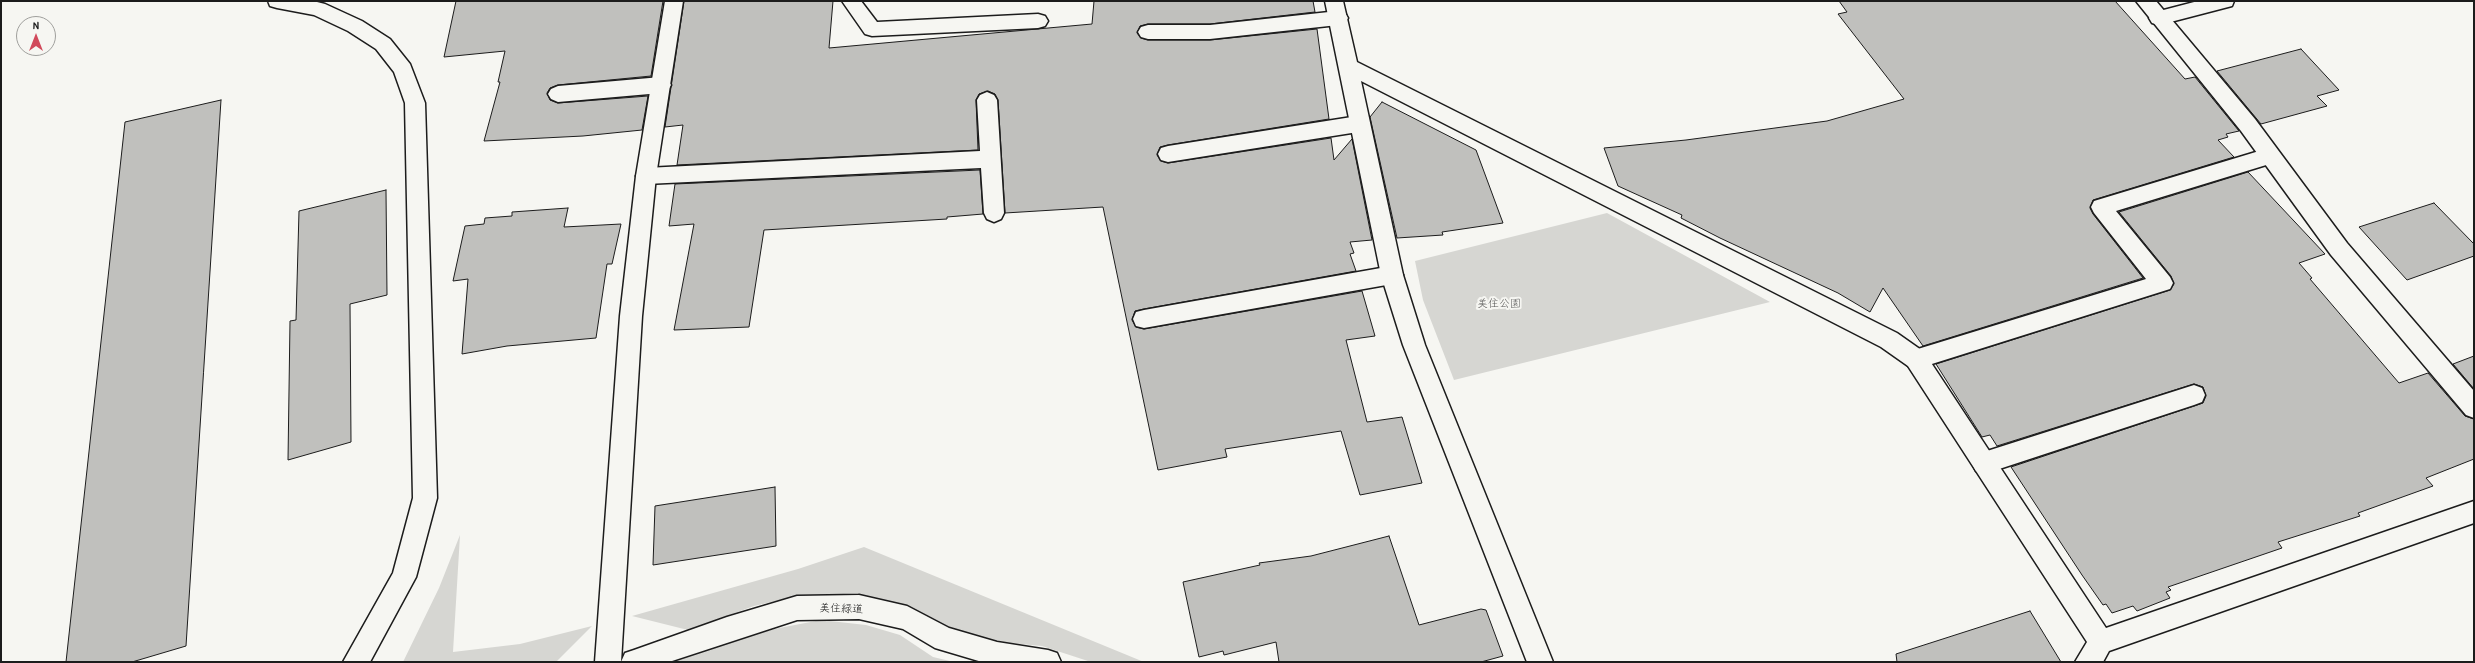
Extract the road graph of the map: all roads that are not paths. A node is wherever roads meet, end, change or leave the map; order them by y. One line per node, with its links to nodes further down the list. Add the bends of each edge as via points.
1 (277, 1): 28 (street, via 318,9 355,26 383,44 403,69 415,103 425,498 404,577)
2 (674, 1): 11 (street)
3 (851, 1): 8 (street, via 872,29)
4 (2145, 1): 7 (street)
5 (2225, 1): 7 (street)
6 (1336, 9): 9 (street, via 1210,32); 10 (street)
7 (2159, 18): 16 (street, via 2248,125)
8 (1038, 21)
9 (1148, 32)
10 (1348, 66): 14 (street); 22 (street, via 1889,340)
11 (661, 85): 12 (street); 18 (street)
12 (558, 94)
13 (987, 100): 17 (street)
14 (1358, 124): 15 (street); 20 (street)
15 (1168, 154)
16 (2269, 156): 22 (street, via 2101,207 2162,283); 24 (street, via 2339,249)
17 (991, 159): 18 (street); 19 (street)
18 (646, 176): 29 (street, via 631,316)
19 (994, 214)
20 (1392, 275): 21 (street); 32 (street, via 1414,345)
21 (1144, 319)
22 (1916, 359): 25 (street)
23 (2194, 395): 25 (street)
24 (2474, 408)
25 (1984, 463): 27 (street)
26 (2474, 512): 27 (street)
27 (2101, 642): 33 (street)
28 (356, 662)
29 (608, 662)
30 (634, 662): 31 (street, 美住緑道, via 727,629 797,608 859,607 907,618 944,640 997,654)
31 (1048, 662)
32 (1540, 662)
33 (2088, 662)

